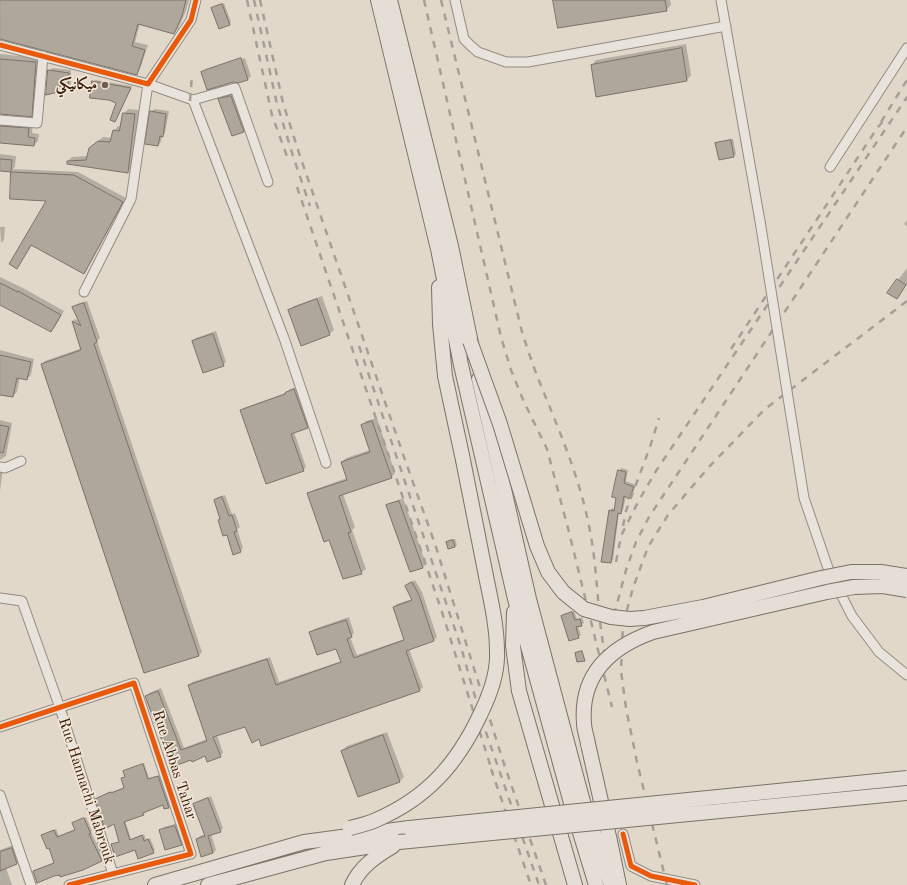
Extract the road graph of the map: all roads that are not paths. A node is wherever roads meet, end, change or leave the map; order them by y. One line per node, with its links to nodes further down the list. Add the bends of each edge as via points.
1 (196, 0): 10 (street, via 191,20)
2 (378, 0): 15 (highway)
3 (390, 0): 17 (highway, via 451,246)
4 (455, 0): 6 (street, via 464,39 478,52 506,62 528,62)
5 (721, 0): 6 (street)
6 (726, 26): 25 (street, bridge, via 804,498 829,571 852,616 879,652)
7 (0, 45): 9 (street)
8 (907, 48): 13 (street)
9 (43, 56): 10 (street); 12 (street, via 37,123)
10 (148, 84): 11 (street); 16 (street, via 131,199)
11 (193, 100): 14 (street, via 235,88); 19 (street, via 284,338)
12 (0, 120)
13 (830, 167)
14 (268, 182)
15 (438, 249): 24 (highway, via 461,365); 31 (highway, bridge, via 440,324 445,376 495,624 498,653 496,672 490,695 466,744 441,775 424,792 401,808)
16 (84, 292)
17 (470, 341): 21 (highway, bridge, via 500,424 537,546 548,572 563,592 584,609 611,617 644,618 703,607 851,572 881,572); 33 (highway, via 528,599 584,802)
18 (21, 461): 20 (street, via 5,468)
19 (326, 463)
20 (0, 467)
21 (907, 576)
22 (907, 590): 33 (highway, bridge, via 883,586 854,587 827,592 653,632 620,647 609,656 591,681 584,710 584,724)
23 (0, 598): 26 (street, Rue Hannachi Mabrouk, via 22,601)
24 (514, 599): 41 (highway, via 513,646 519,691); 42 (highway, via 582,844)
25 (907, 676)
26 (60, 708): 27 (street); 35 (street, Rue Hannachi Mabrouk); 35 (street, Rue Abbas Tahar, via 134,683 191,854)
27 (0, 727)
28 (907, 778): 31 (highway, bridge)
29 (907, 793): 34 (highway, bridge)
30 (0, 795): 36 (street)
31 (350, 832): 38 (highway, via 304,842)
32 (623, 834): 45 (street, via 631,866 651,876)
33 (604, 841): 43 (highway); 44 (highway)
34 (399, 842): 39 (highway, via 326,853); 40 (highway, via 365,866)
35 (113, 874): 37 (street)
36 (31, 885)
37 (69, 885)
38 (155, 885)
39 (208, 885)
40 (352, 885)
41 (575, 885)
42 (596, 885)
43 (611, 885)
44 (619, 885)
45 (695, 885)

